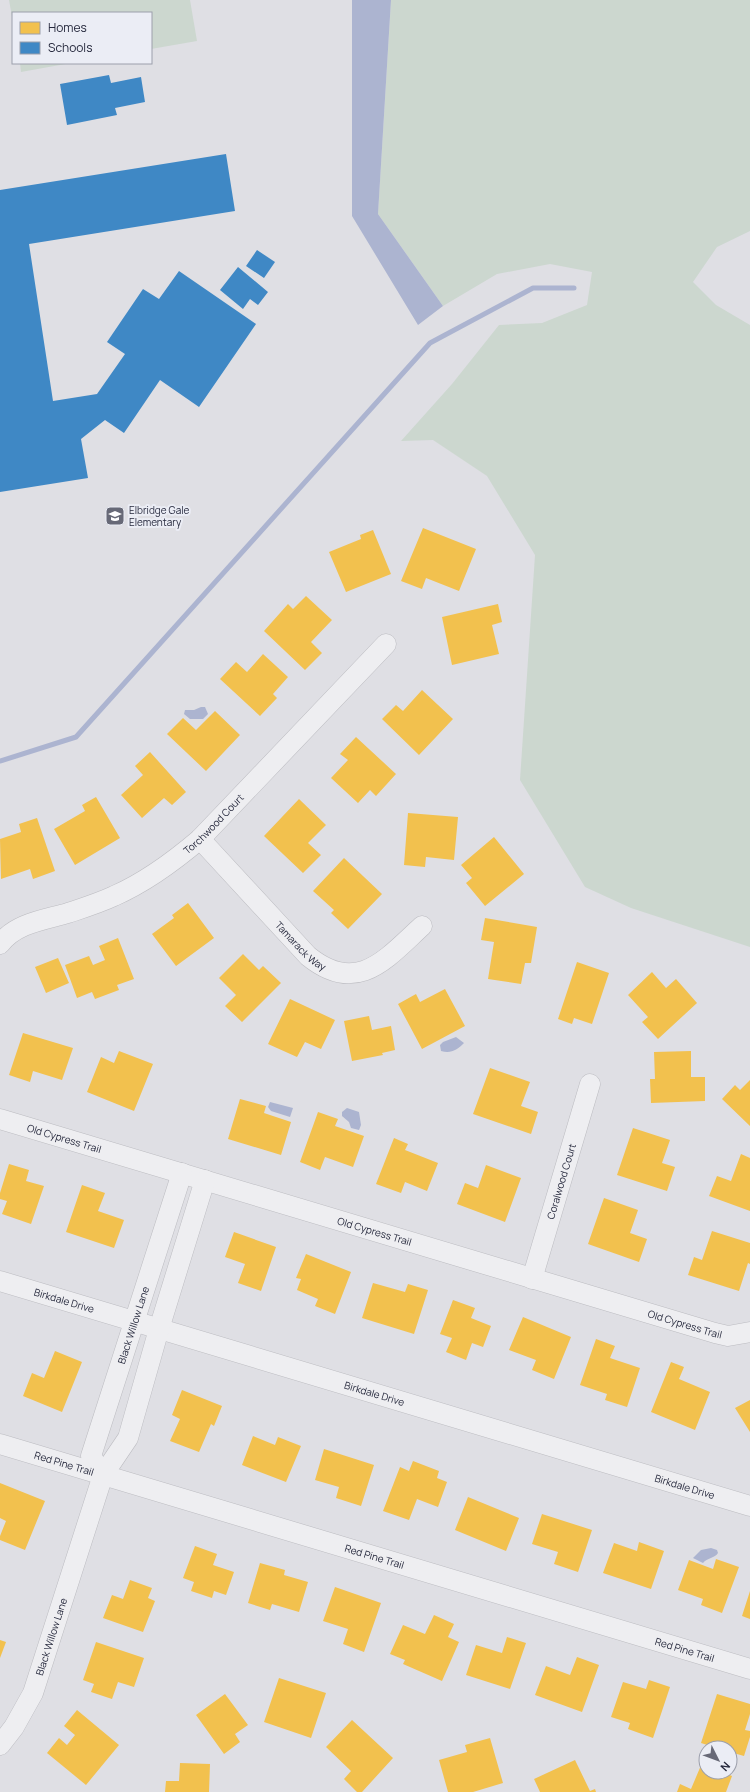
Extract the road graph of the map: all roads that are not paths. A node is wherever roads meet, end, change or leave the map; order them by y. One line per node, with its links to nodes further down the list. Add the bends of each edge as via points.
1 (386, 644): 2 (street, Torchwood Court)
2 (200, 839): 3 (street, Tamarack Way, via 308,956 330,970 343,973 369,970 381,964); 4 (street, Torchwood Court, via 171,863 113,897 27,925 15,930)
3 (422, 926)
4 (0, 944)
5 (590, 1084): 9 (street, Coralwood Court)
6 (0, 1119): 7 (street, Old Cypress Trail)
7 (182, 1173): 8 (street, Old Cypress Trail); 11 (street, Black Willow Lane)
8 (205, 1180): 9 (street, Old Cypress Trail); 12 (street, Black Willow Lane)
9 (532, 1279): 13 (street, Old Cypress Trail, via 715,1333 728,1336)
10 (0, 1281): 11 (street, Birkdale Drive)
11 (135, 1321): 12 (street, Birkdale Drive); 15 (street, Black Willow Lane, via 91,1456)
12 (159, 1329): 15 (street, Black Willow Lane, via 128,1438); 16 (street, Birkdale Drive)
13 (750, 1332)
14 (0, 1444): 15 (street, Red Pine Trail)
15 (103, 1475): 17 (street, Red Pine Trail); 18 (street, Black Willow Lane, via 33,1693 14,1727)
16 (750, 1506)
17 (750, 1669)
18 (0, 1745)

